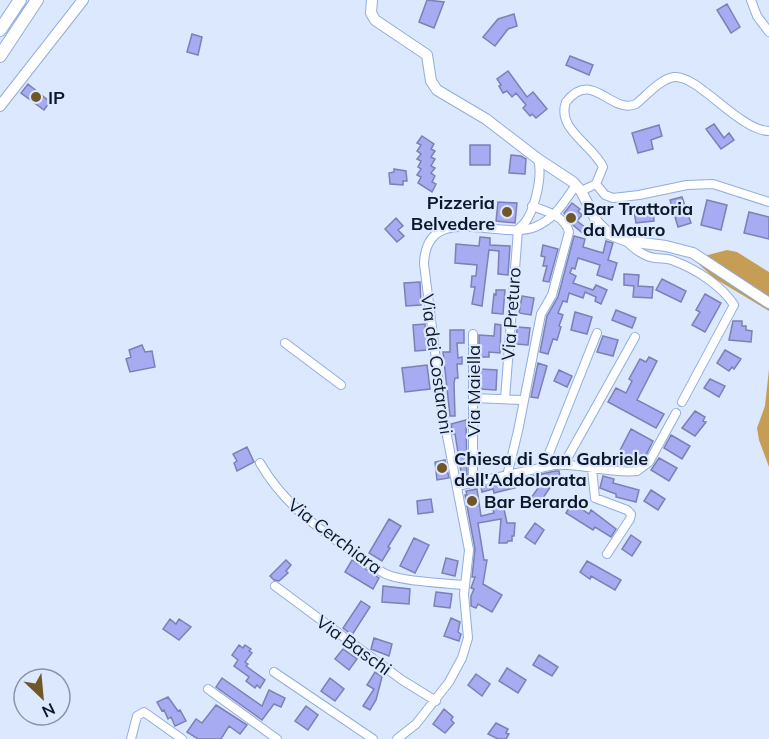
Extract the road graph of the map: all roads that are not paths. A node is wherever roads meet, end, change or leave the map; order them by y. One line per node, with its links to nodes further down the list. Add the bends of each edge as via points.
1 (20, 0): 6 (highway)
2 (37, 0): 8 (highway)
3 (83, 0): 9 (main road)
4 (372, 0): 11 (main road, via 375,20 427,55 431,81 437,90 486,119)
5 (751, 0): 7 (street)
6 (0, 30)
7 (769, 32)
8 (0, 56)
9 (0, 106)
10 (769, 131): 12 (street, via 755,128 680,78 665,81 630,106 584,89 570,96 563,110 569,127 603,165)
11 (538, 159): 13 (main road); 15 (street, via 540,178)
12 (596, 184): 13 (street); 14 (street, via 613,198 713,184)
13 (579, 188): 16 (street); 18 (main road, via 603,229)
14 (769, 202)
15 (532, 206): 16 (street); 17 (street, via 527,221)
16 (555, 215): 17 (street, via 532,228); 27 (street, via 567,226 569,234 552,295 541,314)
17 (518, 230): 26 (street, Via Preturo); 36 (street, Via dei Costaroni, via 452,227 435,237 424,256 442,407)
18 (627, 241): 19 (main road, via 693,253); 28 (street, via 650,257 673,260 696,272 734,306)
19 (769, 303)
20 (597, 333): 32 (street)
21 (473, 334): 25 (street, Via Maiella)
22 (635, 337): 31 (street)
23 (285, 343): 24 (street)
24 (341, 386)
25 (473, 398): 26 (street); 35 (street, Via Maiella)
26 (505, 399): 27 (street)
27 (523, 400): 34 (street)
28 (682, 402)
29 (676, 413): 33 (street, via 644,468 634,472)
30 (260, 463): 38 (street, Via Cerchiara, via 276,489 292,505 383,573)
31 (564, 464): 32 (street); 33 (street)
32 (544, 466): 34 (street)
33 (592, 469): 37 (street, via 596,498 632,514)
34 (507, 476): 35 (street)
35 (473, 483): 36 (street)
36 (457, 486): 38 (street, Via dei Costaroni, via 469,550)
37 (607, 554)
38 (464, 585): 42 (street, Via dei Costaroni, via 468,638 454,675)
39 (275, 586): 42 (street, Via Baschi)
40 (274, 672): 46 (street)
41 (208, 689): 45 (street)
42 (435, 701): 47 (street, Via dei Costaroni)
43 (176, 737): 44 (street, via 142,712)
44 (130, 739)
45 (277, 739)
46 (373, 739)
47 (399, 739)

